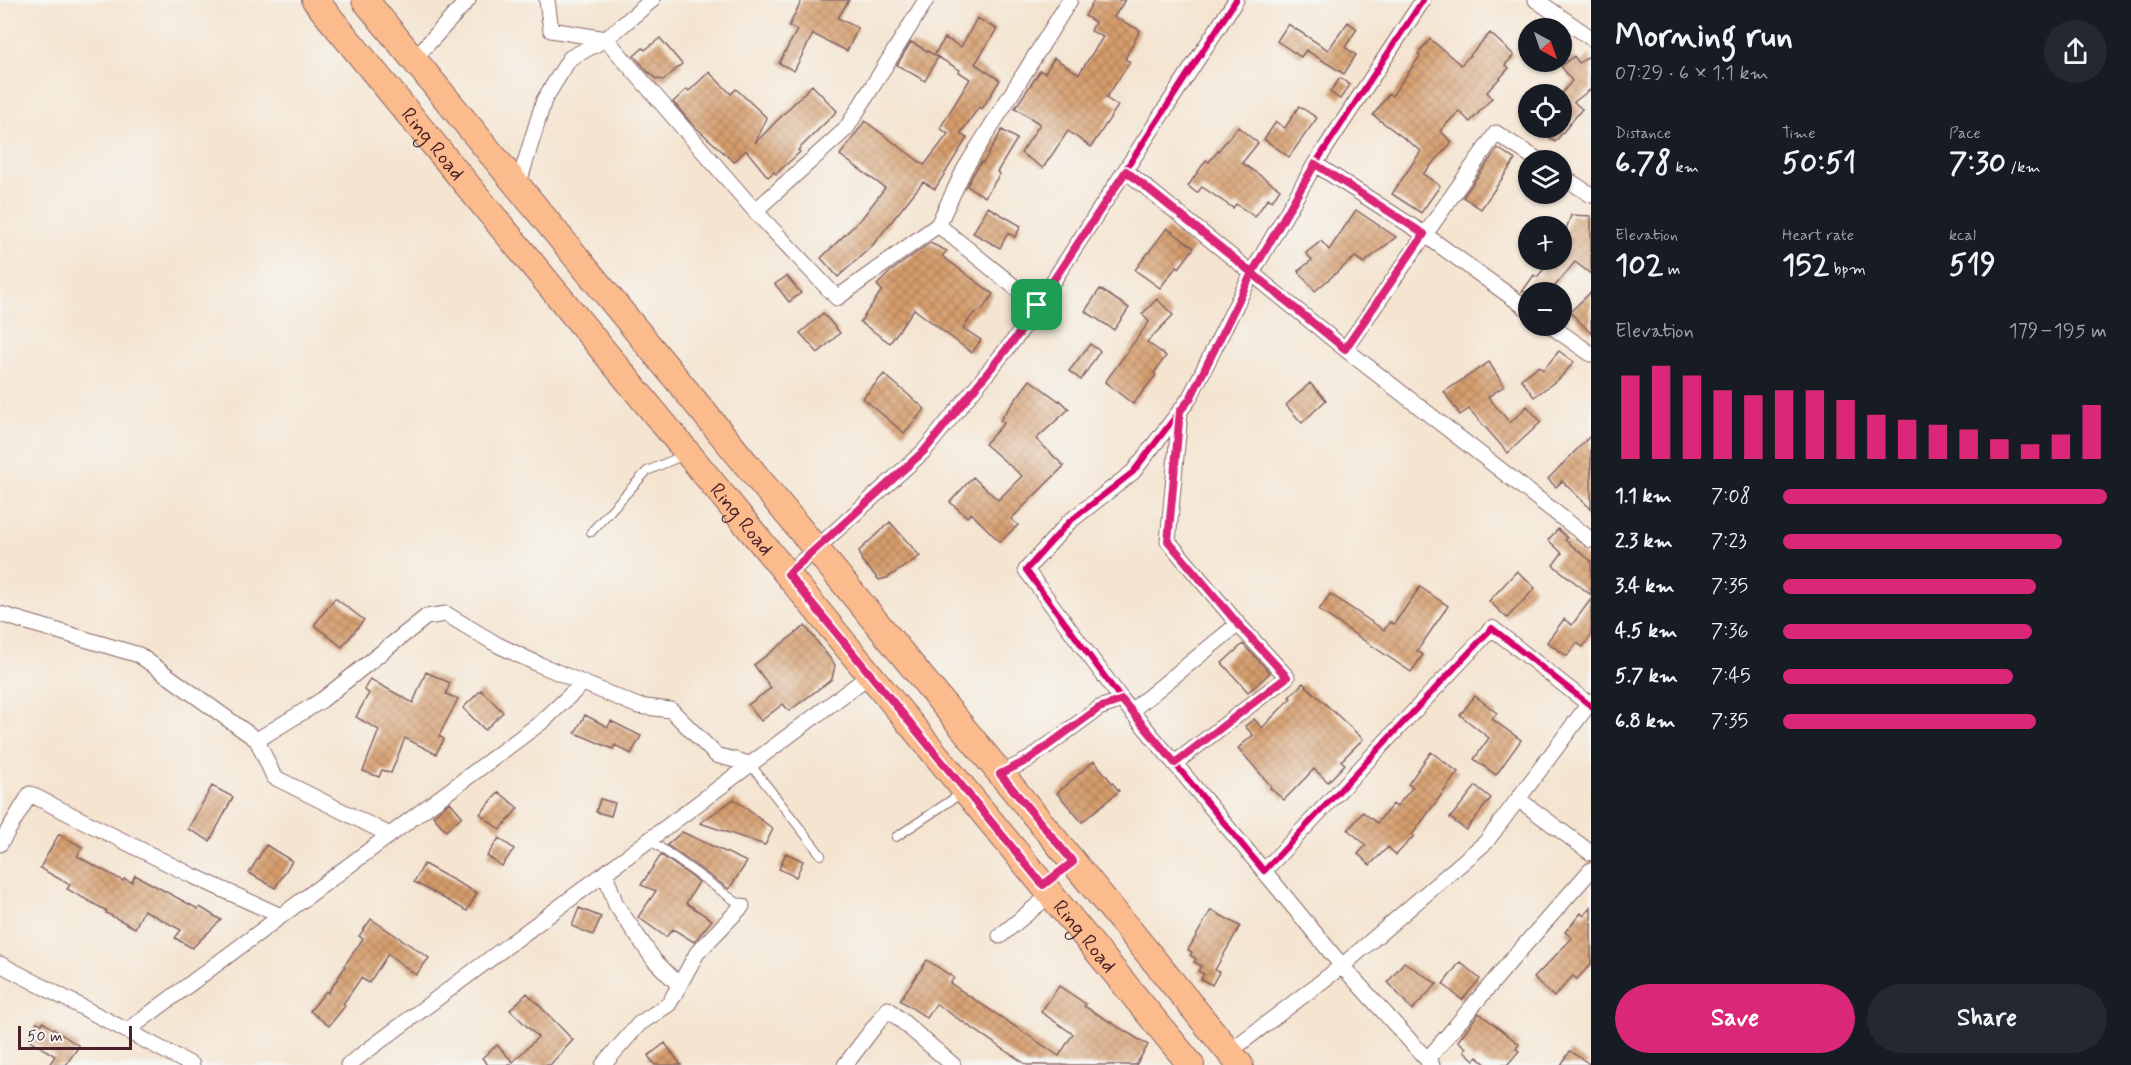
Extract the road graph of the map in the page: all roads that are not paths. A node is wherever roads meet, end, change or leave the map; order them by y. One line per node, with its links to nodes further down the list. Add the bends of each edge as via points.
1 (315, 0): 30 (main road, Ring Road)
2 (365, 0): 13 (main road, Ring Road)
3 (468, 0): 13 (street)
4 (547, 0): 12 (street, via 551,30)
5 (652, 0): 12 (street)
6 (926, 0): 20 (street, via 846,129)
7 (1070, 0): 21 (street, via 965,168)
8 (1236, 0): 16 (street)
9 (1423, 0): 15 (street)
10 (1536, 0): 11 (street)
11 (1591, 38)
12 (606, 39): 18 (street, via 570,58 544,100); 20 (street)
13 (414, 59): 18 (main road, Ring Road)
14 (1522, 150): 22 (street, via 1496,133)
15 (1315, 164): 22 (street); 23 (street)
16 (1126, 171): 23 (street); 25 (street)
17 (1572, 183): 19 (street)
18 (518, 186): 33 (main road, Ring Road)
19 (1591, 195)
20 (755, 211): 21 (street, via 837,298)
21 (938, 225): 25 (street)
22 (1424, 234): 24 (street); 27 (street)
23 (1252, 273): 27 (street); 29 (street, via 1190,399)
24 (1518, 302)
25 (1037, 305): 33 (street, via 1018,335 924,451)
26 (1565, 336): 28 (street)
27 (1345, 349): 32 (street)
28 (1591, 354)
29 (1180, 411): 36 (street, via 1168,541); 40 (street, via 1133,472 1070,522 1026,570)
30 (688, 453): 31 (lane, via 647,471); 34 (main road, Ring Road)
31 (591, 532)
32 (1591, 540)
33 (817, 550): 34 (street); 44 (main road, Ring Road)
34 (788, 574): 37 (main road, Ring Road)
35 (0, 614): 41 (street, via 139,655)
36 (1238, 624): 40 (street); 42 (street, via 1287,677)
37 (870, 675): 43 (street); 45 (main road, Ring Road)
38 (583, 683): 41 (street, via 498,645 446,614 426,617 322,700); 43 (street, via 638,706 671,711 716,755); 47 (street, via 543,721)
39 (1590, 704): 46 (street); 55 (street, via 1492,628)
40 (1127, 705): 42 (street); 44 (street, via 1099,708 1028,760)
41 (257, 740): 47 (street, via 274,777)
42 (1175, 763): 55 (street)
43 (750, 765): 49 (street); 52 (lane)
44 (1000, 774): 53 (main road, Ring Road)
45 (966, 791): 48 (lane); 57 (main road, Ring Road)
46 (1518, 799): 51 (street); 62 (street, via 1486,842)
47 (390, 835): 59 (street)
48 (896, 837)
49 (650, 840): 56 (street); 58 (lane)
50 (0, 844): 59 (street, via 30,794)
51 (1591, 853)
52 (820, 855)
53 (1073, 862): 57 (main road); 65 (main road, Ring Road)
54 (1591, 870): 66 (street, via 1514,957)
55 (1264, 871): 62 (street)
56 (605, 873): 63 (street, via 615,905 654,960); 68 (street)
57 (1047, 889): 60 (street); 72 (main road, Ring Road)
58 (742, 906): 63 (street, via 697,953)
59 (281, 916): 64 (street)
60 (1000, 936)
61 (0, 964): 64 (street)
62 (1342, 966): 65 (street); 66 (street)
63 (679, 985): 69 (street, via 669,1004 639,1024)
64 (128, 1030): 67 (street)
65 (1234, 1059)
66 (1430, 1062)
67 (192, 1065)
68 (348, 1065)
69 (603, 1065)
70 (845, 1065): 71 (street, via 888,1009)
71 (953, 1065)
72 (1191, 1065)

